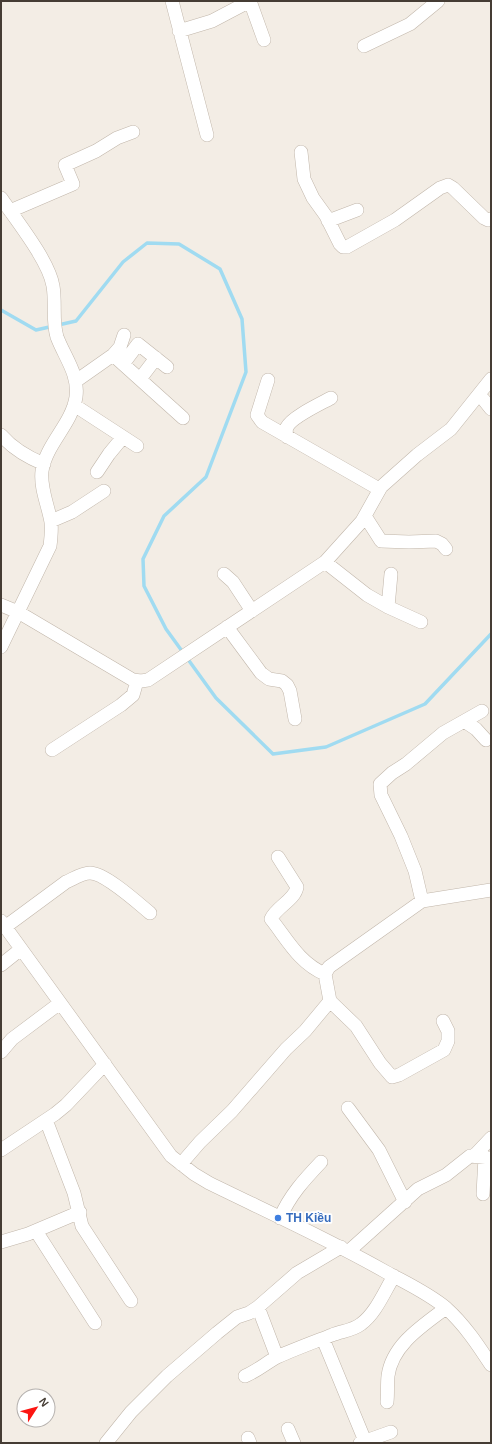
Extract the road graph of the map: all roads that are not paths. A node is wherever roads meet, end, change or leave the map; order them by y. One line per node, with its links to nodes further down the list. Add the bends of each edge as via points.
1 (172, 1): 4 (street)
2 (250, 1): 4 (street, via 212,21); 5 (street)
3 (438, 1): 6 (street, via 410,24)
4 (179, 31): 8 (street)
5 (264, 40)
6 (364, 46)
7 (133, 132): 12 (street, via 65,165 73,184)
8 (207, 134)
9 (301, 152): 14 (street, via 304,179)
10 (1, 198): 12 (street)
11 (357, 210): 14 (street)
12 (10, 211): 22 (street, via 50,277 53,286 56,332)
13 (491, 219): 14 (street, via 484,218 448,185 395,220 347,247 340,244)
14 (328, 221)
15 (124, 335): 16 (street, via 120,347)
16 (113, 355): 18 (street); 22 (street)
17 (156, 358): 18 (street, via 138,344); 19 (street); 20 (street)
18 (123, 364): 20 (street)
19 (167, 367)
20 (140, 379): 28 (street)
21 (491, 379): 24 (street)
22 (76, 380): 26 (street)
23 (268, 380): 30 (street, via 257,415 262,422)
24 (479, 394): 27 (street); 35 (street, via 451,429)
25 (331, 398): 30 (street, via 292,421 287,426)
26 (74, 405): 31 (street); 33 (street)
27 (491, 409)
28 (183, 418)
29 (1, 435): 33 (street, via 10,446)
30 (286, 437): 35 (street)
31 (123, 438): 32 (street); 34 (street)
32 (137, 446)
33 (44, 464): 38 (street, via 42,478)
34 (96, 472)
35 (379, 489): 37 (street)
36 (104, 491): 38 (street, via 72,512)
37 (364, 516): 39 (street, via 381,541 436,541); 40 (street, via 350,536)
38 (51, 521): 46 (street, via 50,546)
39 (446, 549)
40 (325, 562): 44 (street, via 367,595); 45 (street)
41 (224, 574): 45 (street, via 233,582)
42 (391, 574): 44 (street)
43 (1, 605): 46 (street)
44 (388, 607): 47 (street)
45 (252, 611): 48 (street)
46 (18, 612): 49 (street); 50 (street)
47 (421, 622)
48 (227, 627): 50 (street, via 148,680); 52 (street, via 264,676 287,684)
49 (1, 647)
50 (137, 681): 55 (street, via 133,695 121,705)
51 (482, 711): 53 (street)
52 (295, 718)
53 (464, 721): 54 (street); 58 (street, via 443,733 380,784 381,795 415,871)
54 (486, 740)
55 (52, 750)
56 (278, 857): 63 (street, via 297,887 292,896 271,917 272,920 299,956)
57 (491, 890): 58 (street)
58 (422, 901): 63 (street, via 329,967)
59 (150, 913): 60 (street, via 114,885 90,873 66,882)
60 (3, 924): 61 (street)
61 (21, 949): 62 (street); 65 (street)
62 (1, 965)
63 (325, 974): 64 (street)
64 (330, 1001): 66 (street, via 356,1026 392,1077 444,1050 448,1041 448,1031); 75 (street)
65 (60, 1003): 67 (street, via 12,1039); 68 (street)
66 (443, 1021)
67 (1, 1052)
68 (105, 1064): 70 (street, via 66,1105); 75 (street, via 171,1156)
69 (348, 1108): 77 (street, via 379,1150)
70 (46, 1120): 72 (street); 78 (street)
71 (491, 1138): 73 (street)
72 (1, 1150)
73 (483, 1157): 76 (street); 77 (street, via 466,1158 446,1175 418,1189)
74 (321, 1162): 79 (street, via 287,1202)
75 (181, 1164): 79 (street, via 209,1183)
76 (484, 1194)
77 (405, 1202): 82 (street)
78 (80, 1212): 80 (street); 84 (street, via 82,1226)
79 (280, 1218): 82 (street)
80 (36, 1231): 81 (street); 87 (street)
81 (1, 1242)
82 (345, 1249): 83 (street); 85 (street, via 297,1273)
83 (394, 1276): 86 (street); 88 (street, via 375,1308 360,1324)
84 (131, 1301)
85 (258, 1306): 89 (street); 96 (street, via 249,1313 235,1318 167,1376 131,1412)
86 (446, 1308): 90 (street, via 471,1336); 92 (street, via 409,1338 396,1353 388,1376)
87 (95, 1323)
88 (323, 1339): 89 (street); 95 (street)
89 (277, 1357): 91 (street)
90 (491, 1365)
91 (245, 1376)
92 (387, 1402)
93 (288, 1429): 97 (street)
94 (391, 1432): 95 (street)
95 (363, 1442)
96 (106, 1443)
97 (294, 1443)

